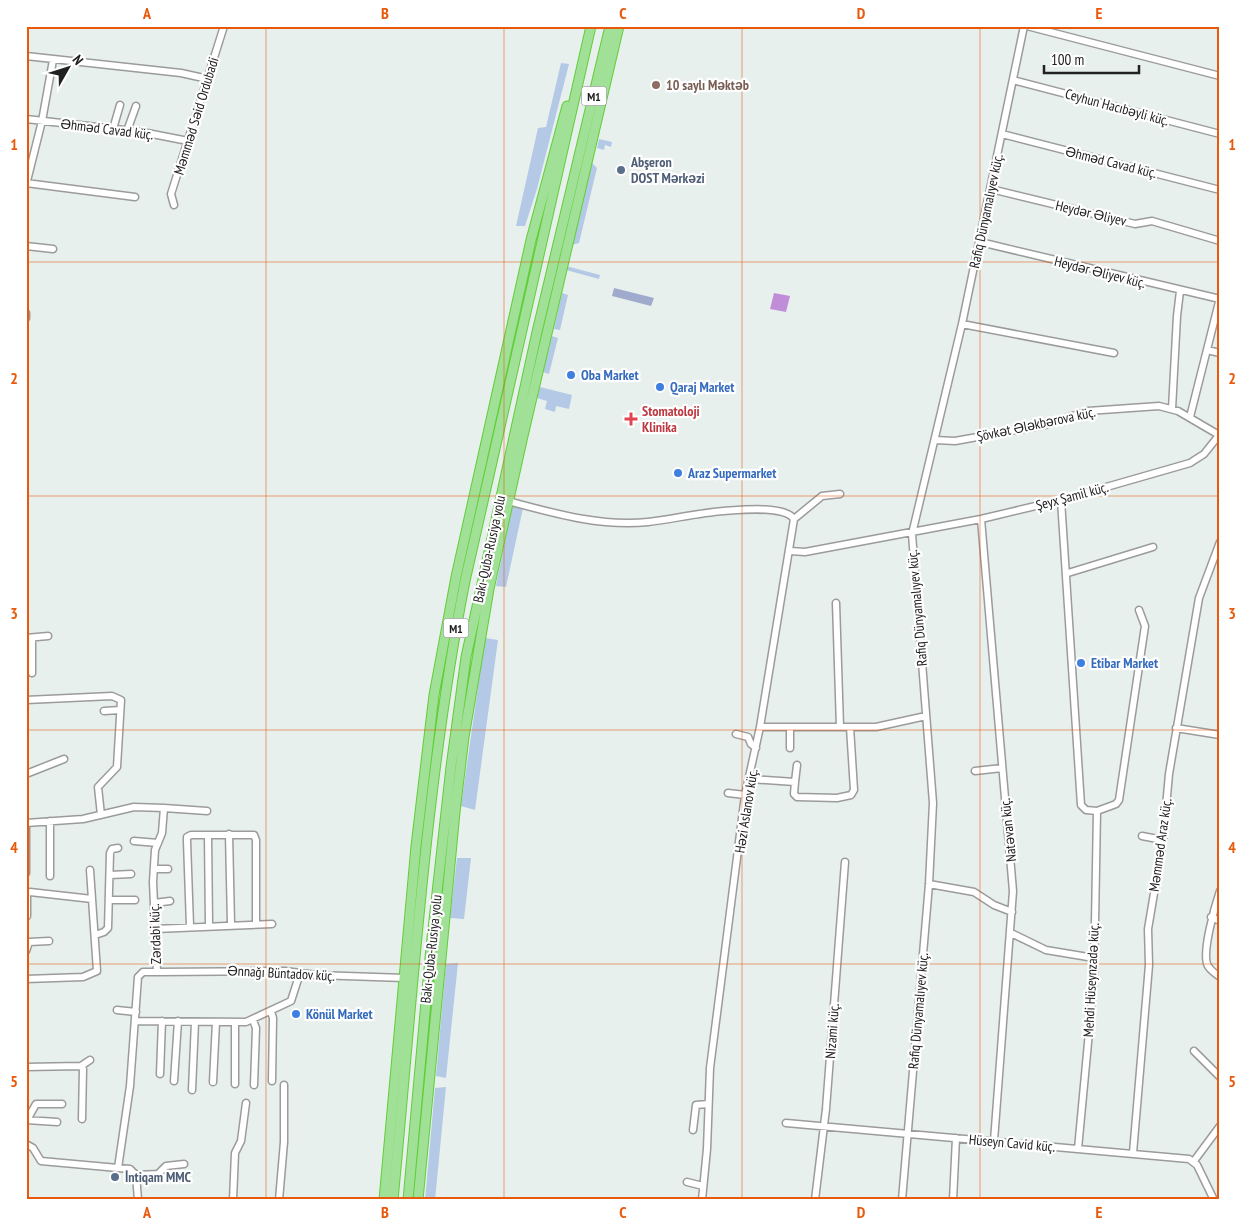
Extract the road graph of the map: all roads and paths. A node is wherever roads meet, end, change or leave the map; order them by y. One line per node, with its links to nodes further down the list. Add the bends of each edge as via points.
1 (224, 26): 10 (street, Məmməd Səid Ordubadi)
2 (590, 26): 8 (highway, Bakı-Quba-Rusiya yolu / M1)
3 (610, 26): 177 (highway, Bakı-Quba-Rusiya yolu / M1, via 537,332 466,657 432,938)
4 (619, 26): 44 (highway)
5 (1026, 26): 9 (street); 11 (street, Rafiq Dünyamalıyev küç.)
6 (26, 56): 7 (street)
7 (53, 60): 10 (street, via 181,73); 15 (street)
8 (581, 66): 124 (highway, via 562,122 531,240 454,586 428,744); 176 (highway, Bakı-Quba-Rusiya yolu / M1, via 451,654 434,770)
9 (1220, 76)
10 (208, 79): 20 (street, Məmməd Səid Ordubadi)
11 (1013, 80): 18 (street, Rafiq Dünyamalıyev küç.); 19 (street, Ceyhun Hacıbəyli küç.)
12 (120, 106): 16 (street)
13 (136, 106): 17 (street)
14 (26, 119): 15 (street, Əhməd Cavad küç.)
15 (42, 121): 16 (street, Əhməd Cavad küç.); 21 (street)
16 (113, 129): 17 (street, Əhməd Cavad küç.)
17 (127, 131): 20 (street, Əhməd Cavad küç.)
18 (1002, 134): 22 (street, Rafiq Dünyamalıyev küç.); 23 (street, Əhməd Cavad küç.)
19 (1220, 134)
20 (188, 141): 25 (street, Məmməd Səid Ordubadi, via 171,194)
21 (26, 184): 24 (street)
22 (991, 189): 26 (street, Heydər Əliyev, via 1135,224 1152,221); 27 (street, Rafiq Dünyamalıyev küç.)
23 (1220, 190)
24 (136, 197)
25 (174, 206)
26 (1220, 241)
27 (980, 242): 30 (street, Heydər Əliyev küç.); 34 (street, Rafiq Dünyamalıyev küç.)
28 (26, 246): 29 (street)
29 (53, 249)
30 (1180, 292): 31 (street, Heydər Əliyev küç.); 38 (street)
31 (1220, 299): 35 (street)
32 (26, 313): 33 (street)
33 (26, 318)
34 (962, 324): 36 (street); 41 (street, Rafiq Dünyamalıyev küç.)
35 (1207, 350): 37 (street); 39 (street)
36 (1114, 353)
37 (1220, 353)
38 (1172, 409): 39 (street, Şövkət Ələkbərova küç.); 41 (street, Şövkət Ələkbərova küç., via 1159,406 1088,411 1045,425 955,441)
39 (1190, 417): 40 (street, Şövkət Ələkbərova küç.)
40 (1220, 434): 43 (street, Şeyx Şamil küç., via 1194,462)
41 (936, 440): 47 (street, Rafiq Dünyamalıyev küç.)
42 (840, 494): 45 (street, via 822,496)
43 (1062, 500): 46 (street, Şeyx Şamil küç.); 51 (street)
44 (508, 501): 45 (street, via 600,521 647,522 742,510 787,513); 178 (highway, via 489,589 463,747 450,851)
45 (794, 519): 50 (street, Həzi Aslanov küç.)
46 (981, 519): 47 (street, Şeyx Şamil küç.); 72 (street, Natəvan küç.)
47 (912, 534): 50 (street, Şeyx Şamil küç., via 805,552); 60 (street, Rafiq Dünyamalıyev küç.)
48 (1220, 542): 65 (street, Məmməd Araz küç., via 1199,598)
49 (1153, 547): 51 (street)
50 (790, 551): 61 (street, Həzi Aslanov küç.)
51 (1068, 573): 81 (street, via 1081,805 1086,810)
52 (836, 603): 63 (street)
53 (1139, 610): 81 (street, via 1145,626 1119,800)
54 (48, 636): 55 (street)
55 (29, 638): 56 (street)
56 (32, 673)
57 (26, 700): 59 (street, via 116,697 121,700)
58 (104, 710): 59 (street)
59 (120, 710): 82 (street, via 117,766 98,787)
60 (926, 716): 64 (street, via 883,726); 100 (street, Rafiq Dünyamalıyev küç., via 933,803)
61 (760, 727): 62 (street); 68 (street, Həzi Aslanov küç.)
62 (790, 727): 63 (street); 69 (street)
63 (840, 727): 64 (street)
64 (850, 727): 76 (street, via 854,790 851,795 797,797 794,794)
65 (1176, 728): 67 (street); 88 (street, Məmməd Araz küç.)
66 (736, 734): 68 (street, via 748,737)
67 (1220, 736)
68 (756, 748): 75 (street, Həzi Aslanov küç.)
69 (790, 748)
70 (64, 758): 74 (street)
71 (797, 765): 76 (street)
72 (1002, 768): 73 (street); 107 (street, Natəvan küç., via 1012,868)
73 (975, 771)
74 (26, 774)
75 (750, 779): 76 (street); 78 (street, Həzi Aslanov küç.)
76 (795, 782)
77 (728, 793): 78 (street)
78 (746, 795): 152 (street, Həzi Aslanov küç., via 712,1050)
79 (164, 808): 80 (street); 82 (street, via 134,807); 90 (street, Zərdabi küç.)
80 (207, 811)
81 (1097, 811): 121 (street, Mehdi Hüseynzadə küç.)
82 (101, 816): 83 (street)
83 (50, 821): 84 (street); 99 (street)
84 (26, 822): 96 (street)
85 (229, 834): 86 (street); 111 (street); 112 (street, via 251,834 255,837)
86 (208, 835): 114 (street); 115 (street, via 188,837)
87 (1142, 836): 88 (street)
88 (1163, 840): 165 (street, Məmməd Araz küç., via 1148,929)
89 (134, 841): 90 (street)
90 (158, 843): 94 (street, Zərdabi küç.)
91 (118, 848): 98 (street, via 111,851)
92 (845, 862): 158 (street, Nizami küç.)
93 (168, 868): 94 (street)
94 (154, 869): 106 (street, Zərdabi küç.)
95 (90, 870): 102 (street)
96 (26, 873)
97 (131, 874): 98 (street)
98 (110, 875): 103 (street)
99 (50, 876)
100 (929, 884): 107 (street, via 974,892); 160 (street, Rafiq Dünyamalıyev küç.)
101 (1220, 892): 109 (street)
102 (92, 899): 108 (street, via 30,892 27,894); 118 (street)
103 (109, 900): 104 (street); 118 (street, via 108,929)
104 (135, 900)
105 (170, 902): 106 (street)
106 (154, 903): 116 (street, Zərdabi küç.)
107 (1012, 912): 117 (street, Natəvan küç.)
108 (27, 916)
109 (1211, 917): 110 (street); 125 (street, via 1206,961 1210,970)
110 (1220, 921)
111 (231, 924): 112 (street); 114 (street)
112 (256, 924): 113 (street)
113 (272, 924)
114 (208, 925): 115 (street)
115 (190, 926): 116 (street)
116 (154, 929): 122 (street, Zərdabi küç.)
117 (1011, 932): 121 (street, via 1046,950); 162 (street, Natəvan küç.)
118 (95, 935): 126 (street, via 98,968 94,974)
119 (49, 941): 120 (street, via 32,941)
120 (26, 951)
121 (1094, 958): 164 (street, Mehdi Hüseynzadə küç.)
122 (156, 972): 123 (street, Ənnağı Büntadov küç., via 272,970); 128 (street, Zərdabi küç., via 139,975)
123 (300, 973): 124 (street, Ənnağı Büntadov küç.); 129 (street, via 292,1001)
124 (405, 978): 175 (highway)
125 (1220, 978)
126 (26, 979)
127 (117, 1010): 128 (street)
128 (136, 1012): 131 (street, Zərdabi küç.)
129 (271, 1012): 130 (street); 144 (street)
130 (253, 1020): 136 (street); 147 (street, via 256,1028)
131 (135, 1021): 132 (street); 168 (street, Zərdabi küç., via 130,1086)
132 (162, 1021): 133 (street); 141 (street)
133 (178, 1021): 134 (street); 143 (street)
134 (195, 1022): 135 (street); 149 (street)
135 (216, 1022): 136 (street); 145 (street)
136 (235, 1023): 146 (street)
137 (1194, 1051): 142 (street)
138 (90, 1060): 139 (street)
139 (81, 1066): 140 (street); 153 (street)
140 (26, 1067)
141 (160, 1074)
142 (1220, 1077)
143 (174, 1081)
144 (272, 1081)
145 (213, 1082)
146 (235, 1084)
147 (254, 1085)
148 (284, 1085): 174 (street)
149 (192, 1090)
150 (246, 1103): 173 (street, via 241,1141 235,1154)
151 (62, 1104): 154 (street, via 36,1104)
152 (708, 1104): 159 (street, via 696,1105); 171 (street, Həzi Aslanov küç.)
153 (82, 1119)
154 (26, 1120): 155 (street)
155 (58, 1122)
156 (786, 1124): 158 (street, Hüseyn Cavid küç.)
157 (1220, 1126): 166 (street)
158 (824, 1128): 160 (street, Hüseyn Cavid küç.); 180 (street, Nizami küç.)
159 (693, 1130)
160 (908, 1134): 161 (street, Hüseyn Cavid küç.); 181 (street, Rafiq Dünyamalıyev küç.)
161 (956, 1138): 162 (street, Hüseyn Cavid küç.); 182 (street)
162 (994, 1141): 164 (street, Hüseyn Cavid küç.)
163 (26, 1144): 168 (street, via 33,1148 41,1162)
164 (1078, 1150): 165 (street, Hüseyn Cavid küç.)
165 (1133, 1152): 166 (street, Hüseyn Cavid küç.)
166 (1194, 1161): 183 (street)
167 (184, 1164): 169 (street, via 166,1166 158,1174)
168 (118, 1168): 169 (street, via 130,1169)
169 (136, 1175): 172 (street)
170 (687, 1182): 171 (street)
171 (703, 1186): 179 (street, Həzi Aslanov küç.)
172 (138, 1200)
173 (232, 1200)
174 (280, 1200)
175 (384, 1200)
176 (393, 1200)
177 (408, 1200)
178 (418, 1200)
179 (702, 1200)
180 (815, 1200)
181 (902, 1200)
182 (953, 1200)
183 (1214, 1200)

